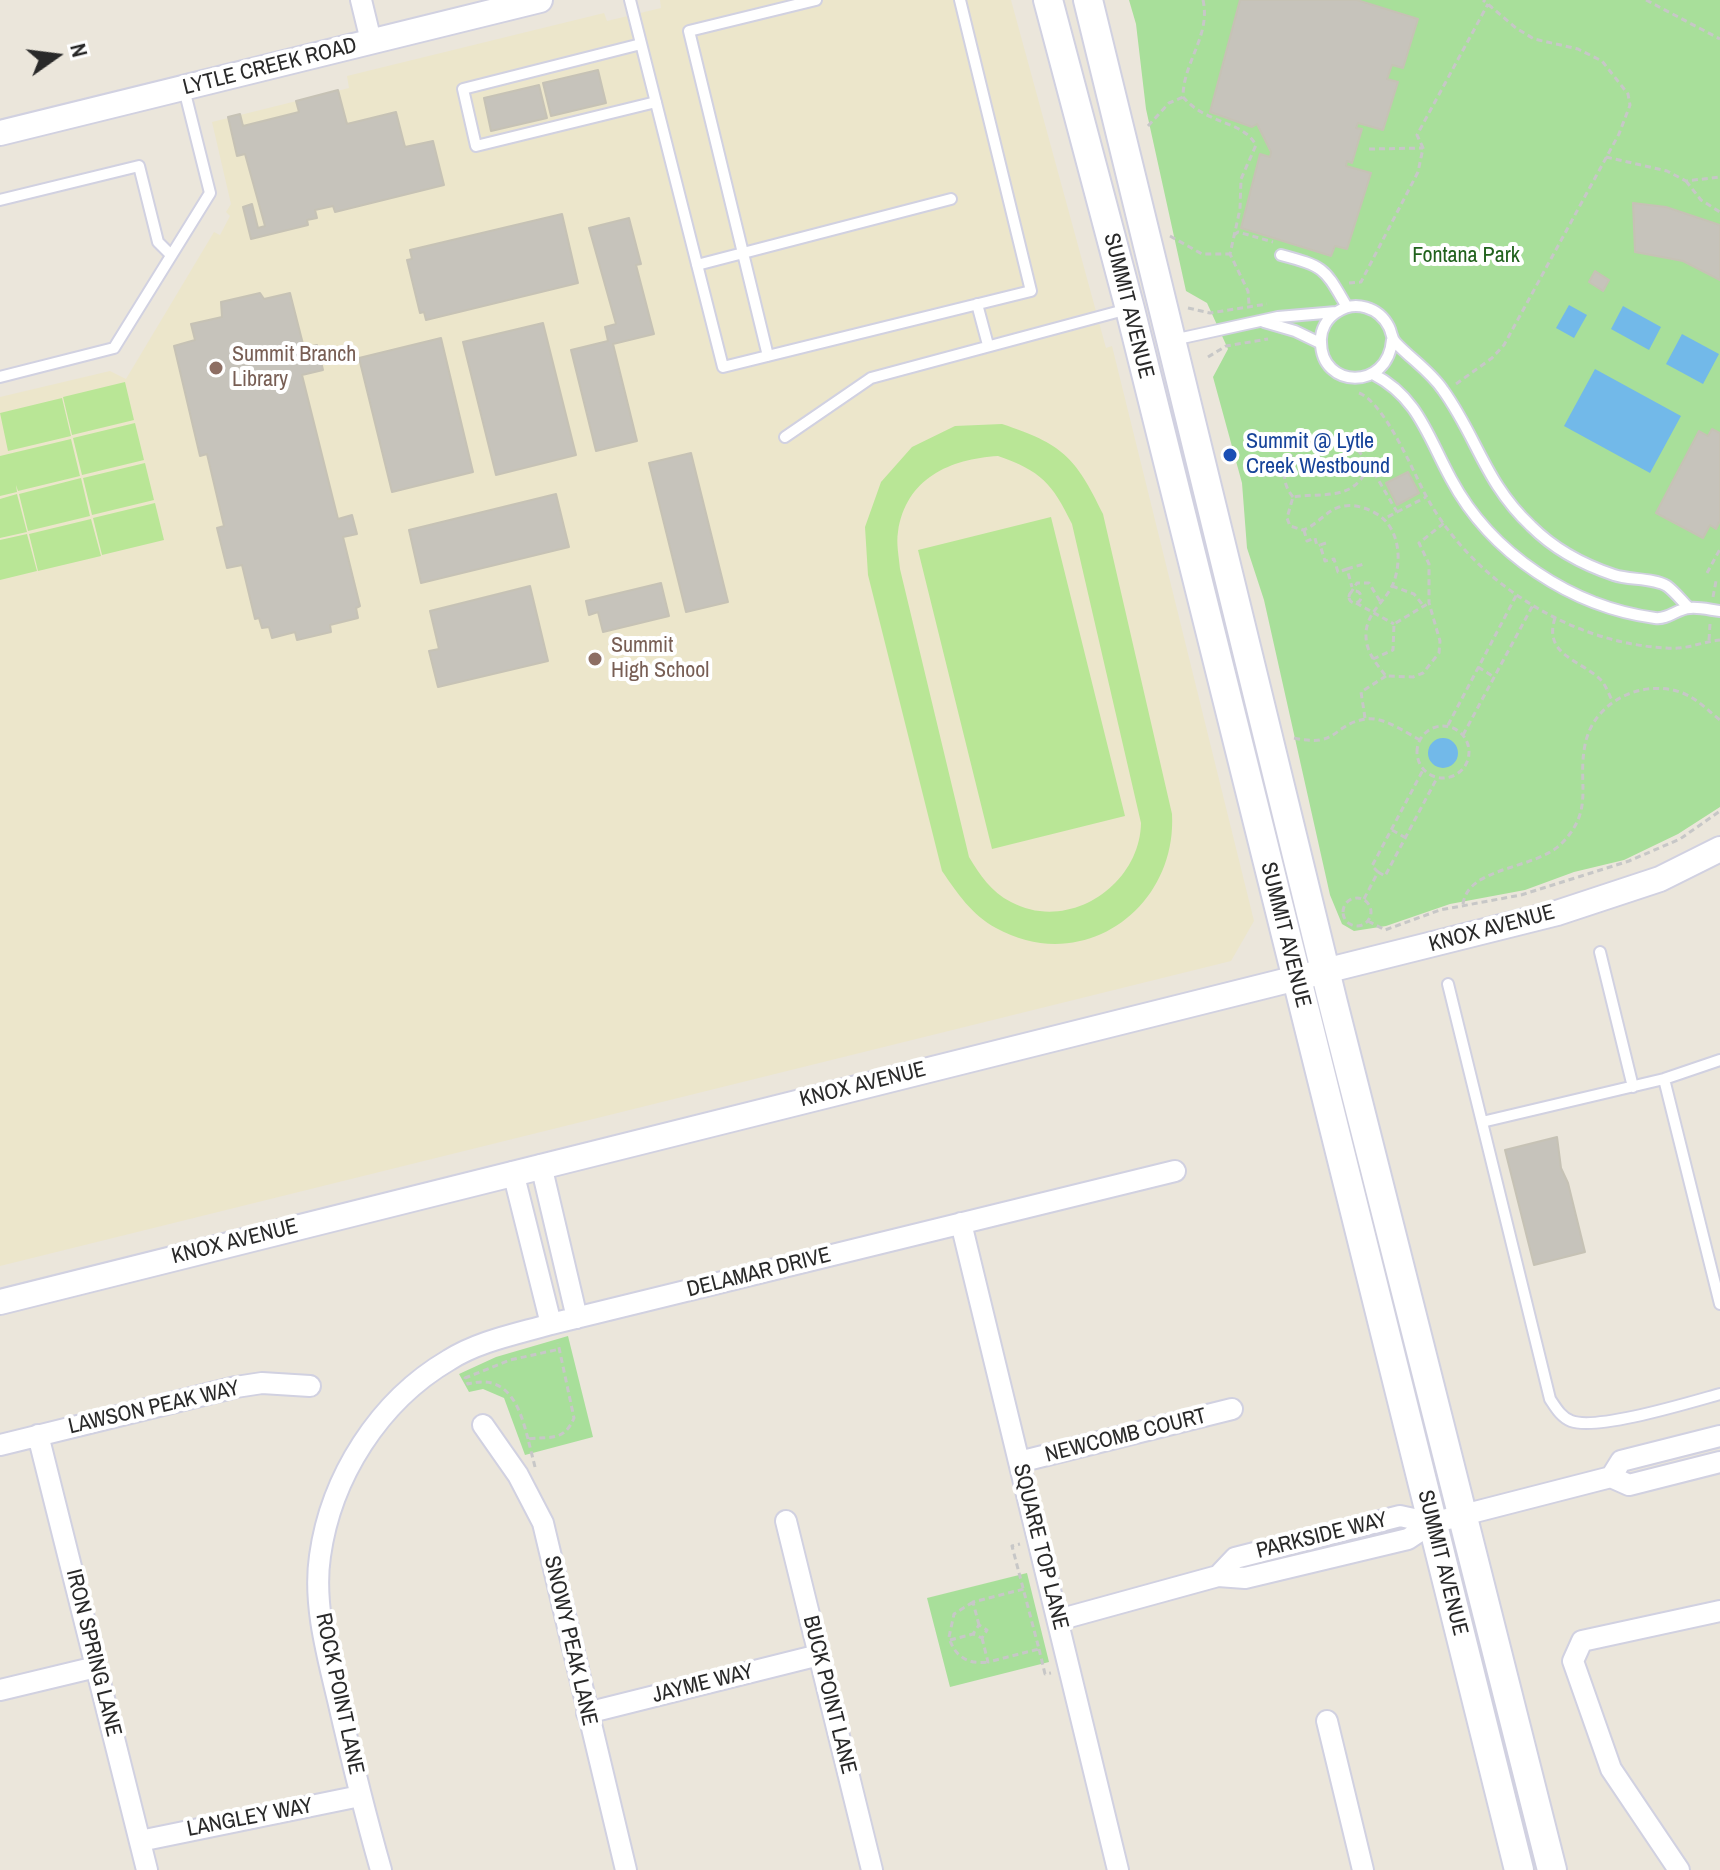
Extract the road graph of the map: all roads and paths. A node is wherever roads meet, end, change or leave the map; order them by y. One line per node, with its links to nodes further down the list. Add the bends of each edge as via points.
1 (361, 0): 13 (street)
2 (540, 0): 13 (street, LYTLE CREEK ROAD)
3 (630, 0): 14 (lane)
4 (816, 0): 29 (lane, via 689,31)
5 (960, 0): 35 (lane, via 1031,291)
6 (1048, 0): 38 (main road, SUMMIT AVENUE)
7 (1088, 0): 42 (main road, SUMMIT AVENUE)
8 (1203, 0): 16 (path, via 1203,28 1186,70)
9 (1483, 0): 11 (path)
10 (1646, 0): 12 (path)
11 (1488, 4): 20 (path, via 1417,135); 22 (path, via 1534,39 1590,54 1618,79 1630,105)
12 (1720, 39)
13 (371, 41): 15 (street, LYTLE CREEK ROAD)
14 (641, 44): 17 (lane); 17 (lane, via 463,89 476,146)
15 (184, 89): 19 (street, LYTLE CREEK ROAD); 31 (lane, via 210,193)
16 (1183, 97): 18 (path, via 1169,103); 30 (path, via 1211,120 1250,134 1256,145 1241,179)
17 (656, 102): 33 (lane)
18 (1148, 126)
19 (0, 133)
20 (1423, 148): 21 (path); 34 (path, via 1418,172 1361,282)
21 (1369, 149)
22 (1606, 157): 24 (path); 50 (path, via 1504,345)
23 (1720, 177): 24 (path)
24 (1686, 181): 27 (path)
25 (951, 199): 29 (lane)
26 (0, 200): 31 (lane, via 139,166 158,242)
27 (1720, 212)
28 (1169, 236): 30 (path, via 1202,254)
29 (743, 254): 33 (lane); 46 (lane)
30 (1230, 254): 36 (path)
31 (171, 255): 49 (lane, via 114,348)
32 (1281, 255): 37 (lane, via 1326,271)
33 (697, 265): 46 (lane, via 723,367)
34 (1341, 278)
35 (977, 304): 45 (lane); 46 (lane)
36 (1249, 304)
37 (1347, 307): 39 (lane); 43 (lane, via 1373,310 1383,317)
38 (1130, 309): 45 (lane); 106 (main road, SUMMIT AVENUE)
39 (1336, 312): 40 (lane); 44 (lane)
40 (1262, 322): 42 (lane); 44 (lane)
41 (1279, 339): 47 (path, via 1226,346)
42 (1171, 340): 105 (main road, SUMMIT AVENUE)
43 (1392, 340): 48 (lane, via 1388,360); 75 (lane, via 1442,388 1488,475 1531,527 1581,562 1613,575 1665,585)
44 (1320, 343): 48 (lane, via 1338,373 1361,378)
45 (988, 345): 52 (lane, via 871,378)
46 (768, 356)
47 (1208, 357)
48 (1373, 374): 75 (lane, via 1411,402 1479,520 1538,574 1625,612 1660,619)
49 (0, 377)
50 (1456, 384)
51 (1353, 393): 55 (path, via 1363,393 1394,431)
52 (785, 437)
53 (1369, 464): 54 (path, via 1356,487); 54 (path, via 1348,441 1329,437 1306,443 1288,459 1285,470); 56 (path)
54 (1293, 497): 59 (path, via 1287,518 1290,526)
55 (1427, 497): 56 (path); 58 (path)
56 (1397, 512): 57 (path)
57 (1384, 519): 59 (path, via 1371,510 1345,506); 66 (path, via 1398,552)
58 (1444, 523): 69 (path); 72 (path, via 1419,543 1429,564)
59 (1304, 530): 61 (path, via 1307,541 1315,538)
60 (1326, 543): 61 (path)
61 (1320, 545): 64 (path, via 1325,561 1334,559 1338,572)
62 (1720, 549): 65 (path)
63 (1364, 564): 64 (path)
64 (1347, 569): 67 (path)
65 (1707, 573)
66 (1392, 586): 70 (path); 73 (path, via 1414,594)
67 (1352, 587): 68 (path); 70 (path, via 1369,583)
68 (1350, 594): 71 (path); 71 (path, via 1357,591 1361,596)
69 (1517, 594): 74 (path); 82 (path)
70 (1380, 601): 77 (path)
71 (1356, 603): 77 (path)
72 (1429, 603): 73 (path); 83 (path, via 1440,641 1433,664 1413,677)
73 (1422, 604): 79 (path, via 1413,616)
74 (1533, 605): 78 (path); 84 (path)
75 (1688, 607): 76 (lane)
76 (1720, 611)
77 (1372, 612): 79 (path); 81 (path, via 1366,635)
78 (1555, 618): 80 (path, via 1632,645 1689,649); 85 (path, via 1555,644 1599,678)
79 (1394, 624): 81 (path, via 1393,650)
80 (1720, 640)
81 (1372, 659): 83 (path)
82 (1478, 667): 84 (path); 88 (path)
83 (1386, 676): 86 (path, via 1361,692)
84 (1494, 677): 89 (path)
85 (1613, 702): 87 (path, via 1639,690 1665,688 1695,699); 101 (path, via 1596,719 1585,744 1585,797 1573,830 1535,862 1473,884)
86 (1364, 719): 90 (path, via 1323,742); 91 (path)
87 (1720, 720)
88 (1447, 726): 89 (path); 91 (path, via 1430,729)
89 (1463, 735): 93 (path, via 1469,754 1464,768 1452,777)
90 (1294, 738)
91 (1420, 740): 92 (path, via 1417,755)
92 (1423, 770): 93 (path); 95 (path)
93 (1437, 778): 96 (path)
94 (1720, 811): 101 (path, via 1680,839 1629,861 1521,895)
95 (1392, 830): 96 (path); 98 (path, via 1372,866)
96 (1406, 838): 98 (path, via 1385,876)
97 (1720, 849): 105 (street, KNOX AVENUE, via 1660,879 1557,913)
98 (1378, 872): 99 (path)
99 (1364, 899): 102 (path, via 1352,898); 103 (path, via 1371,909)
100 (1336, 903): 102 (path)
101 (1463, 904): 103 (path, via 1385,930)
102 (1344, 907): 103 (path, via 1350,924)
103 (1368, 921)
104 (1600, 952): 110 (lane)
105 (1325, 970): 106 (street, KNOX AVENUE); 134 (main road, SUMMIT AVENUE)
106 (1295, 978): 112 (street, KNOX AVENUE); 136 (main road, SUMMIT AVENUE)
107 (1448, 984): 111 (lane)
108 (1720, 1060): 109 (lane)
109 (1664, 1079): 110 (lane); 117 (lane)
110 (1633, 1087): 111 (lane)
111 (1482, 1122): 122 (lane, via 1550,1399 1562,1417 1575,1423 1619,1420)
112 (541, 1165): 114 (street, KNOX AVENUE); 118 (street)
113 (1175, 1171): 115 (street, DELAMAR DRIVE)
114 (513, 1172): 116 (street, KNOX AVENUE); 119 (street)
115 (961, 1223): 118 (street, DELAMAR DRIVE); 130 (street, SQUARE TOP LANE)
116 (0, 1302)
117 (1720, 1304)
118 (577, 1318): 119 (street, DELAMAR DRIVE)
119 (551, 1324): 120 (path); 125 (street, DELAMAR DRIVE, via 449,1359)
120 (560, 1349): 128 (path, via 574,1418 558,1438); 128 (path, via 510,1360 465,1378 468,1384 489,1381 508,1391 517,1402)
121 (310, 1386): 126 (street, LAWSON PEAK WAY, via 236,1387)
122 (1720, 1394)
123 (1232, 1409): 130 (street, NEWCOMB COURT)
124 (483, 1425): 132 (street, SNOWY PEAK LANE)
125 (371, 1430): 153 (street, ROCK POINT LANE, via 339,1485 319,1558 324,1642)
126 (38, 1435): 129 (street, LAWSON PEAK WAY); 149 (street, IRON SPRING LANE)
127 (1720, 1436): 133 (street, PARKSIDE WAY, via 1621,1461)
128 (528, 1439): 132 (path, via 538,1466)
129 (0, 1445)
130 (1019, 1462): 142 (street, SQUARE TOP LANE)
131 (1720, 1462): 133 (street, PARKSIDE WAY, via 1629,1485)
132 (518, 1475): 151 (street, SNOWY PEAK LANE, via 543,1523)
133 (1611, 1477): 134 (street, PARKSIDE WAY)
134 (1463, 1514): 136 (street, PARKSIDE WAY); 162 (main road, SUMMIT AVENUE)
135 (786, 1521): 147 (street, BUCK POINT LANE)
136 (1432, 1523): 137 (street, PARKSIDE WAY, via 1400,1516); 138 (street, PARKSIDE WAY, via 1408,1539); 161 (main road, SUMMIT AVENUE)
137 (1293, 1543): 138 (street); 139 (street, PARKSIDE WAY, via 1235,1558)
138 (1299, 1566): 139 (street, PARKSIDE WAY, via 1245,1578)
139 (1218, 1576): 142 (street, PARKSIDE WAY)
140 (973, 1602): 143 (path); 146 (path, via 954,1614); 148 (path, via 1024,1589 1039,1649)
141 (1720, 1611): 163 (street, via 1582,1641 1573,1661 1611,1769)
142 (1058, 1620): 159 (street, SQUARE TOP LANE)
143 (979, 1625): 144 (path); 145 (path, via 987,1630)
144 (973, 1634): 145 (path); 146 (path)
145 (982, 1638): 148 (path)
146 (950, 1640): 148 (path, via 966,1660)
147 (819, 1655): 151 (street, JAYME WAY); 158 (street, BUCK POINT LANE)
148 (988, 1662)
149 (96, 1667): 150 (street); 154 (street, IRON SPRING LANE)
150 (0, 1690)
151 (587, 1713): 157 (street, SNOWY PEAK LANE)
152 (1327, 1721): 160 (street)
153 (360, 1796): 154 (street, LANGLEY WAY); 156 (street, ROCK POINT LANE)
154 (140, 1841): 155 (street, IRON SPRING LANE)
155 (147, 1870)
156 (381, 1870)
157 (626, 1870)
158 (872, 1870)
159 (1118, 1870)
160 (1363, 1870)
161 (1519, 1870)
162 (1552, 1870)
163 (1679, 1870)

